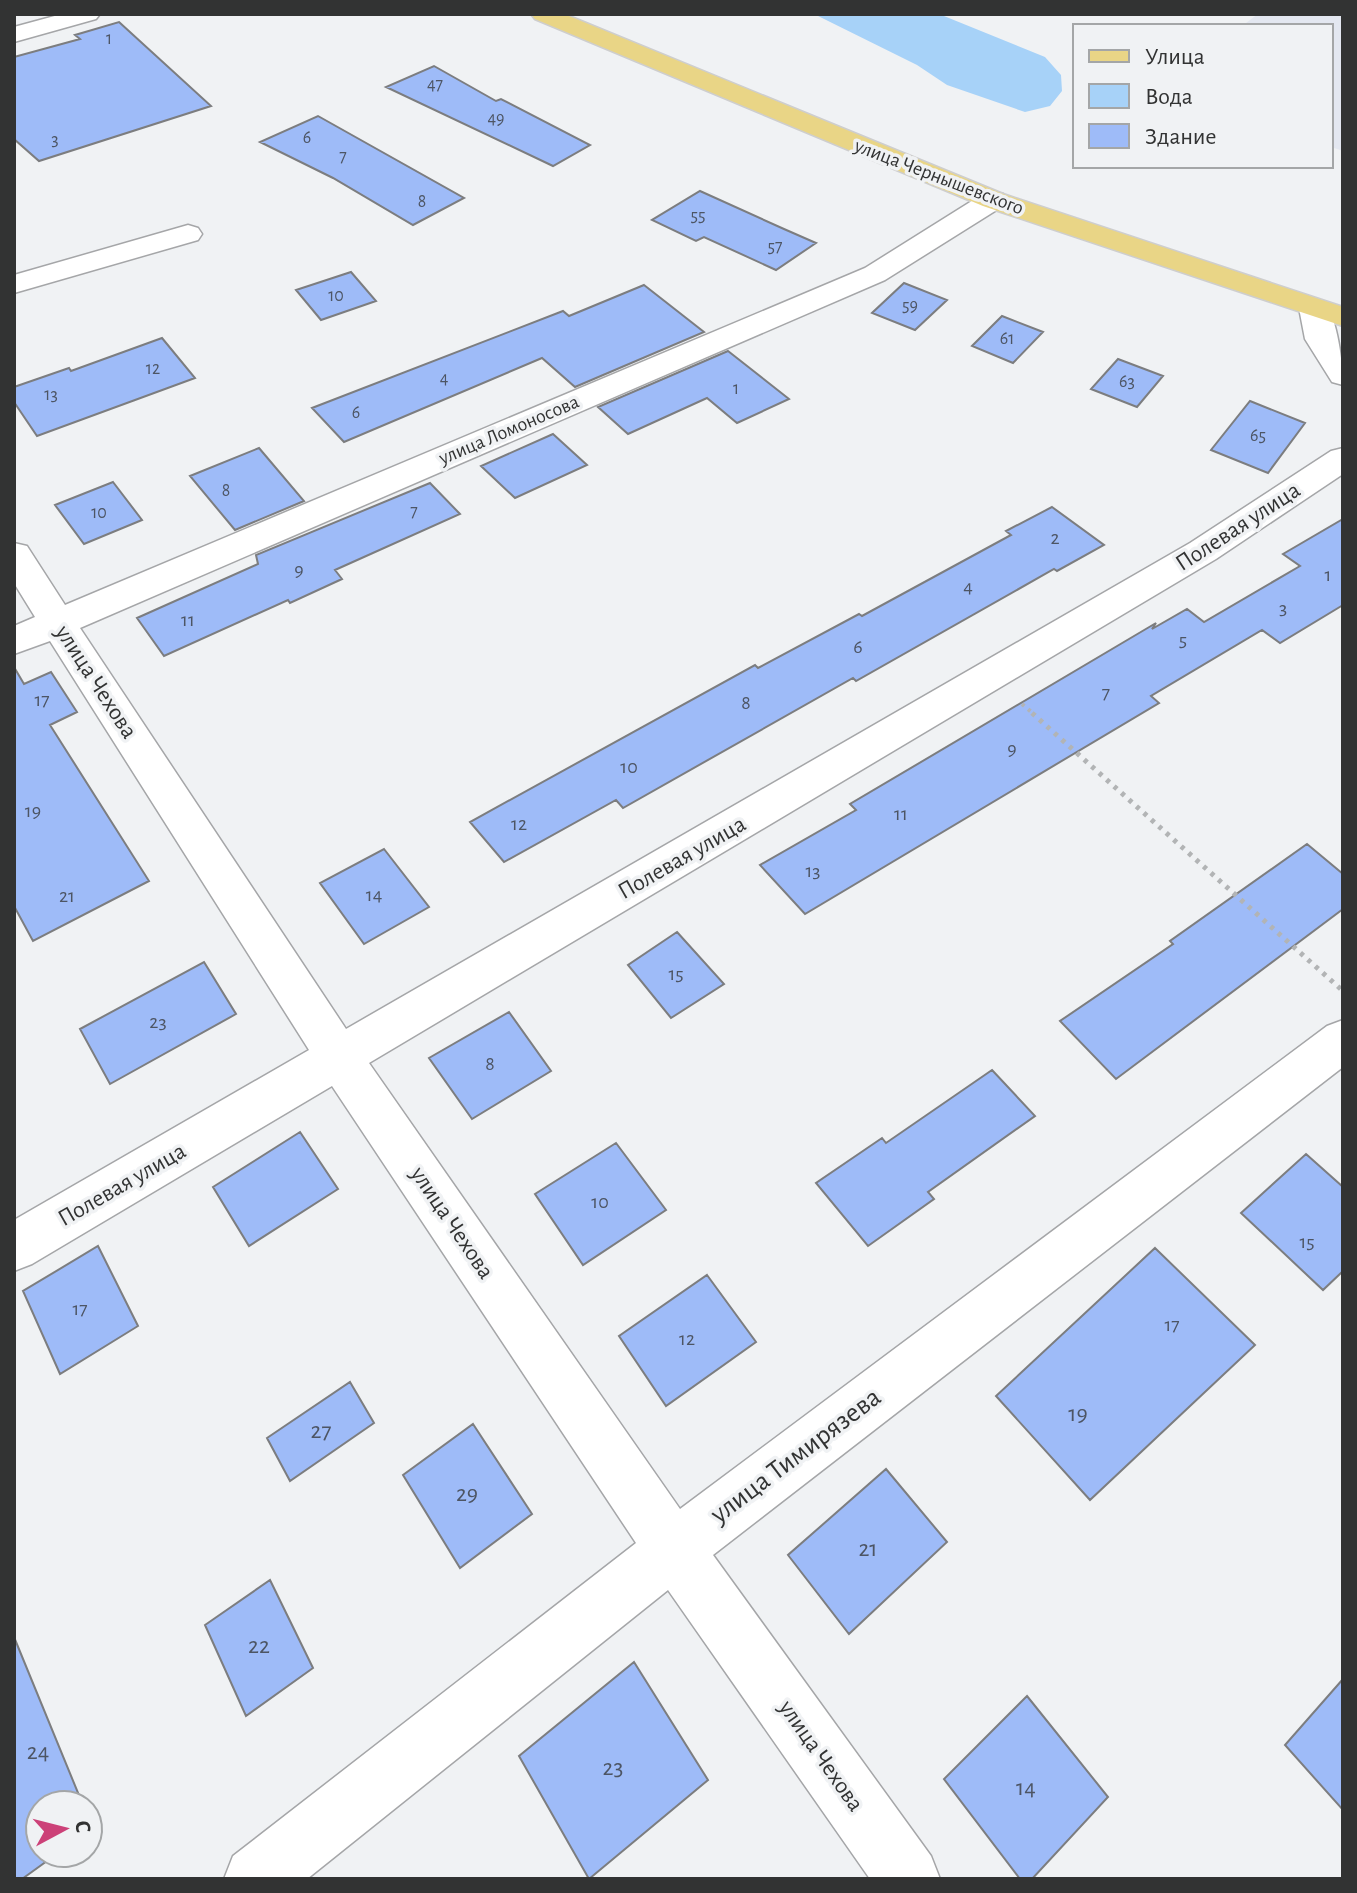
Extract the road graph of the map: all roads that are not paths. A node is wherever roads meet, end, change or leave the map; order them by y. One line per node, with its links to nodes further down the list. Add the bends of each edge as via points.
1 (88, 14): 3 (street)
2 (543, 14): 4 (main road, улица Чернышевского)
3 (14, 35)
4 (993, 200): 7 (main road, улица Чернышевского); 11 (street, улица Ломоносова, via 875,274)
5 (188, 234): 6 (street)
6 (14, 284)
7 (1328, 312): 8 (street, via 1320,339)
8 (1343, 375)
9 (1343, 459): 13 (street, Полевая улица, via 1203,551)
10 (14, 555): 11 (street, улица Чехова)
11 (36, 632): 13 (street, улица Чехова)
12 (1343, 1040): 15 (street, улица Тимирязева)
13 (340, 1059): 14 (street, Полевая улица); 15 (street, улица Чехова)
14 (14, 1247)
15 (674, 1549): 16 (street, улица Тимирязева); 17 (street, улица Чехова)
16 (256, 1879)
17 (908, 1879)

